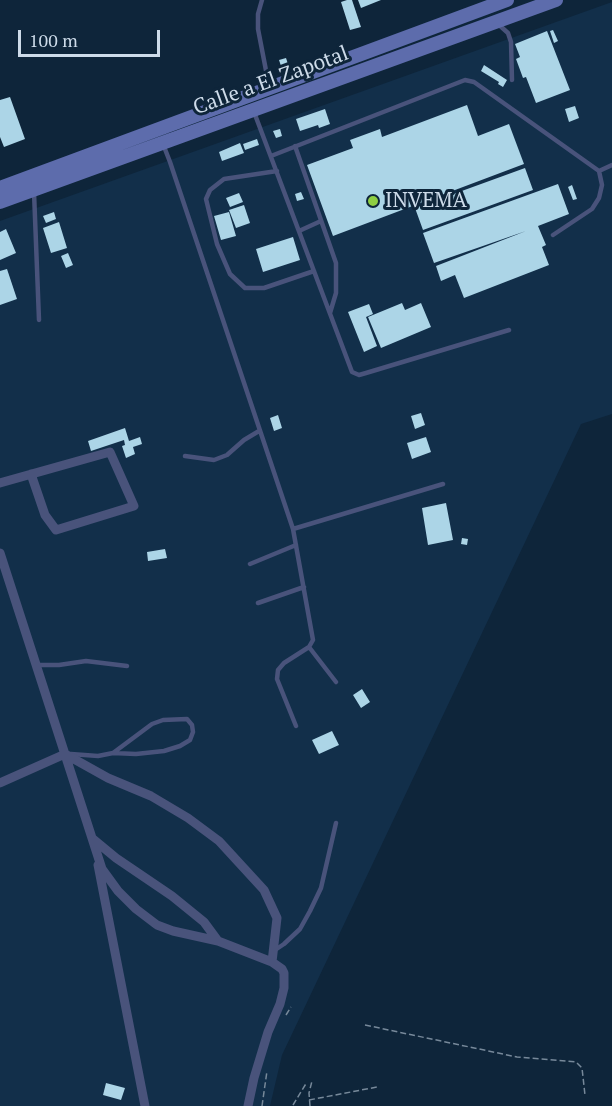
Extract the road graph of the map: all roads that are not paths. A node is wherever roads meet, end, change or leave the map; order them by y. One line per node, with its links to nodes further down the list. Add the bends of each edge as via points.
1 (262, 0): 6 (lane, via 258,29)
2 (507, 0): 6 (street, Calle a El Zapotal)
3 (556, 0): 4 (street, Calle a El Zapotal)
4 (495, 22): 5 (lane, via 508,33 511,42); 7 (street, Calle a El Zapotal)
5 (512, 80)
6 (270, 88): 14 (street, Calle a El Zapotal)
7 (253, 110): 8 (street, Calle a El Zapotal); 10 (lane)
8 (161, 142): 15 (street, Calle a El Zapotal); 24 (lane)
9 (295, 147): 10 (lane); 13 (lane, via 465,80 474,82); 17 (lane)
10 (271, 156): 12 (lane)
11 (612, 165): 13 (lane)
12 (277, 171): 18 (lane); 20 (lane, via 224,179 210,190 206,199 217,244 230,274 245,288 264,288)
13 (599, 171): 19 (lane, via 602,185 592,209)
14 (0, 188)
15 (33, 189): 16 (street, Calle a El Zapotal); 22 (lane)
16 (0, 202)
17 (321, 221): 18 (lane); 21 (lane, via 336,263 336,293)
18 (299, 231): 20 (lane)
19 (553, 235)
20 (314, 271): 21 (lane)
21 (330, 314): 23 (lane, via 351,372 358,375)
22 (39, 320)
23 (509, 330)
24 (259, 431): 25 (lane, via 228,455 214,460); 29 (lane)
25 (185, 456)
26 (31, 474): 26 (street, via 110,452 134,506 56,530 45,515); 27 (street)
27 (0, 483)
28 (443, 484): 29 (lane)
29 (293, 529): 30 (lane)
30 (296, 545): 32 (lane); 33 (lane)
31 (0, 553): 36 (street)
32 (250, 564)
33 (304, 586): 34 (lane); 35 (lane, via 313,640)
34 (258, 603)
35 (309, 647): 38 (lane); 39 (lane, via 278,670 277,679)
36 (36, 665): 37 (lane, via 87,661); 41 (street)
37 (126, 666)
38 (336, 682)
39 (296, 726)
40 (113, 753): 40 (lane, via 163,720 187,719 192,725 190,740 180,746 136,754); 41 (lane)
41 (65, 754): 42 (street); 44 (street); 46 (street, via 151,796 219,841 264,890 273,907 277,918)
42 (0, 783)
43 (336, 823): 46 (lane, via 321,888 300,928)
44 (93, 839): 45 (street, via 204,922); 45 (street, via 102,869 136,909 157,925); 48 (street)
45 (218, 941): 47 (street)
46 (275, 950): 47 (street)
47 (272, 962): 49 (street, via 284,973 284,988)
48 (145, 1106)
49 (248, 1106)

